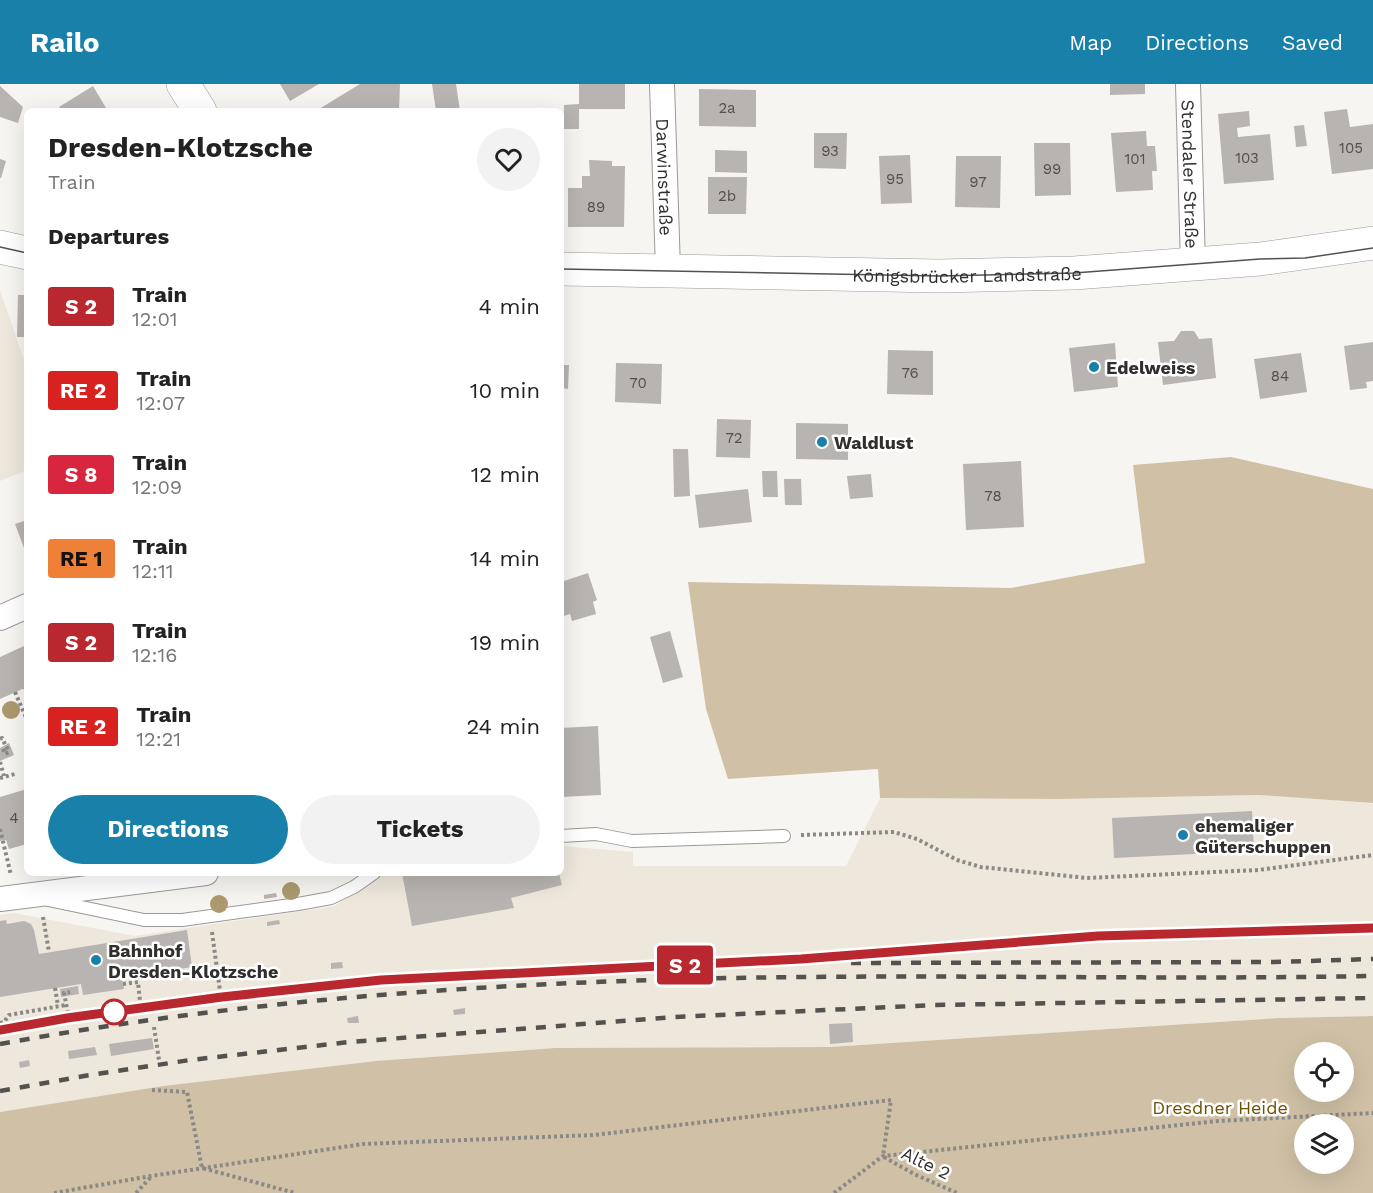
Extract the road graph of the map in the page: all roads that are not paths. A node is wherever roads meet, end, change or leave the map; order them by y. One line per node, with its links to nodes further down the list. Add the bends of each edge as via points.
1 (183, 84): 4 (main road)
2 (662, 84): 10 (street, Darwinstraße)
3 (1188, 84): 8 (street, Stendaler Straße)
4 (198, 108)
5 (1373, 243): 8 (main road, Königsbrücker Landstraße)
6 (0, 247): 7 (main road)
7 (24, 252)
8 (1193, 265): 10 (main road, Königsbrücker Landstraße, via 939,276)
9 (564, 269): 10 (main road, Königsbrücker Landstraße)
10 (668, 270)
11 (24, 607): 12 (street)
12 (0, 618)
13 (564, 836): 14 (lane, via 597,834 632,841)
14 (784, 836)
15 (183, 876): 17 (street)
16 (370, 876): 17 (lane, via 331,898 182,920 117,916)
17 (30, 896): 18 (street)
18 (0, 899)

